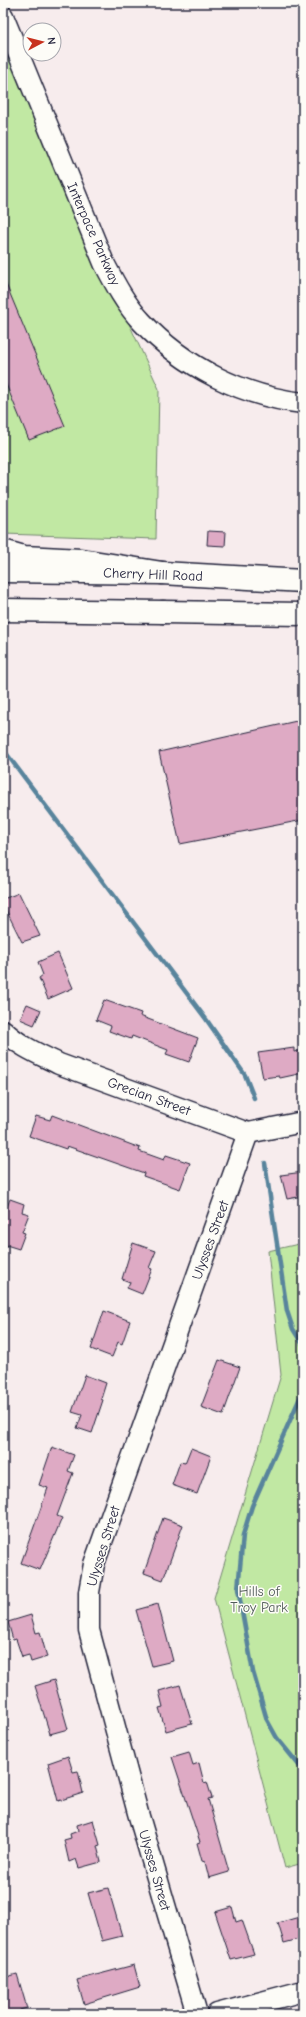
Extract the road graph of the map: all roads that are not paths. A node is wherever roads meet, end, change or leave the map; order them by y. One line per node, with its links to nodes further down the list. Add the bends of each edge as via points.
1 (3, 16): 2 (street, Interpace Parkway, via 104,264 118,290 142,322 168,347 221,380 254,392)
2 (303, 403)
3 (3, 551): 5 (main road, via 24,557 81,560)
4 (3, 572): 5 (main road, Cherry Hill Road)
5 (162, 573): 6 (main road, Cherry Hill Road)
6 (303, 581)
7 (3, 610): 8 (main road)
8 (303, 614)
9 (3, 1030): 11 (street, Grecian Street, via 30,1050 59,1064)
10 (303, 1122): 11 (street)
11 (248, 1133): 13 (street, Ulysses Street, via 94,1564 89,1592 89,1630 138,1813)
12 (303, 1990): 14 (street)
13 (197, 2014)
14 (217, 2014)

